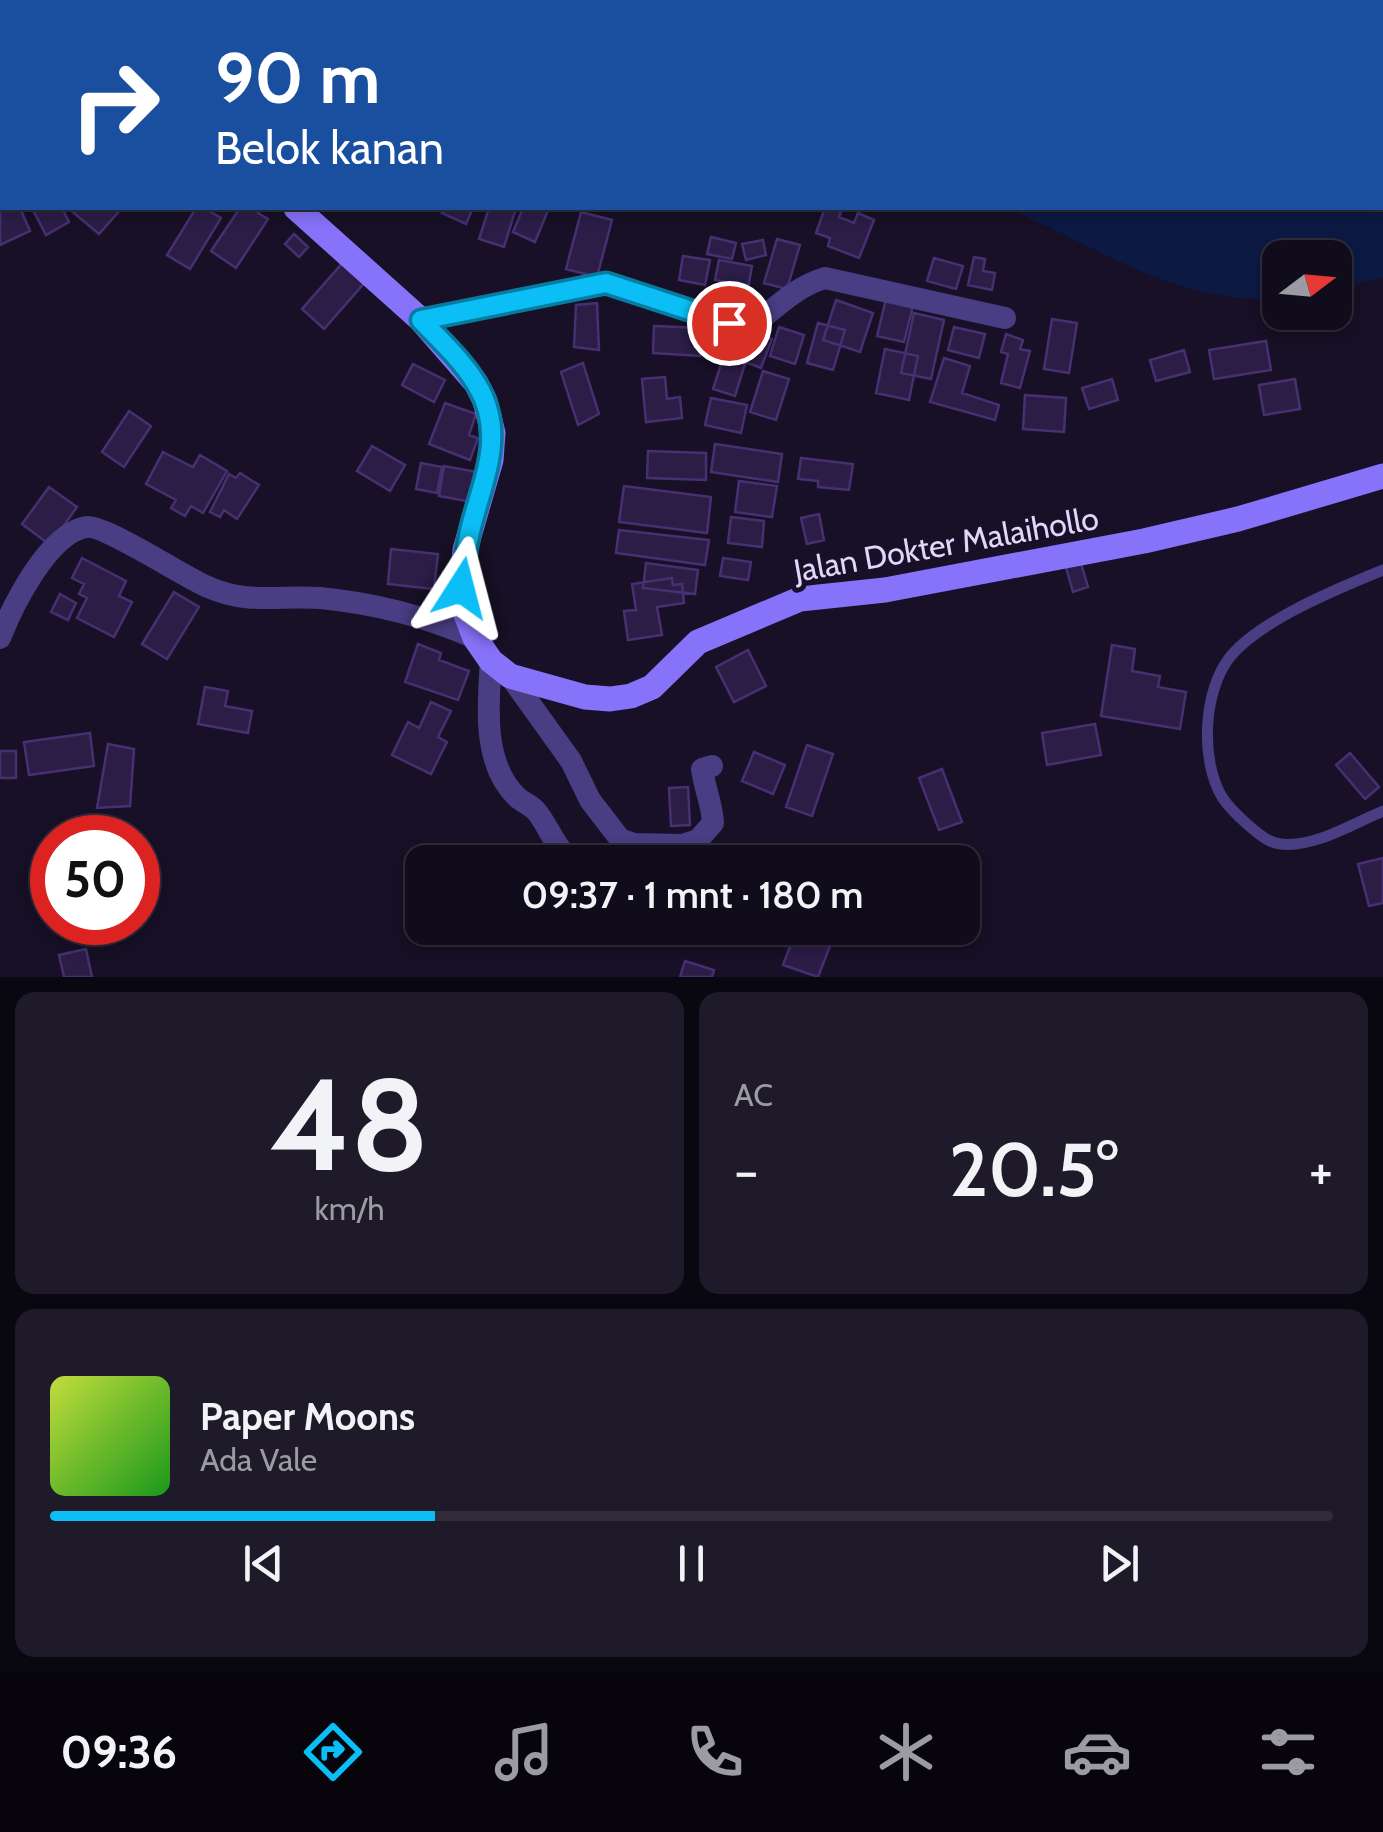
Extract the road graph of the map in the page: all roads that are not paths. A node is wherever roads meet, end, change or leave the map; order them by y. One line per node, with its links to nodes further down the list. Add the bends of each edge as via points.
1 (298, 210): 3 (main road)
2 (1005, 318): 3 (street, via 825,278 787,297 754,325 606,283)
3 (421, 320): 7 (main road, via 476,382 493,433 461,588)
4 (1383, 476): 8 (main road, Jalan Dokter Malaihollo, via 1144,541 800,600 698,642 652,687 631,696 585,698)
5 (1383, 570): 10 (lane, via 1286,616 1239,650 1220,676 1208,728 1222,797 1266,839 1306,841)
6 (0, 638): 7 (street, via 43,561 64,536 88,526 234,595 352,602)
7 (475, 638): 8 (main road)
8 (501, 668): 9 (street, via 572,761 590,800 620,839 682,845 698,840 712,823 702,769); 11 (street, via 488,705 494,758 514,796 537,811)
9 (712, 766)
10 (1383, 811)
11 (558, 845)

